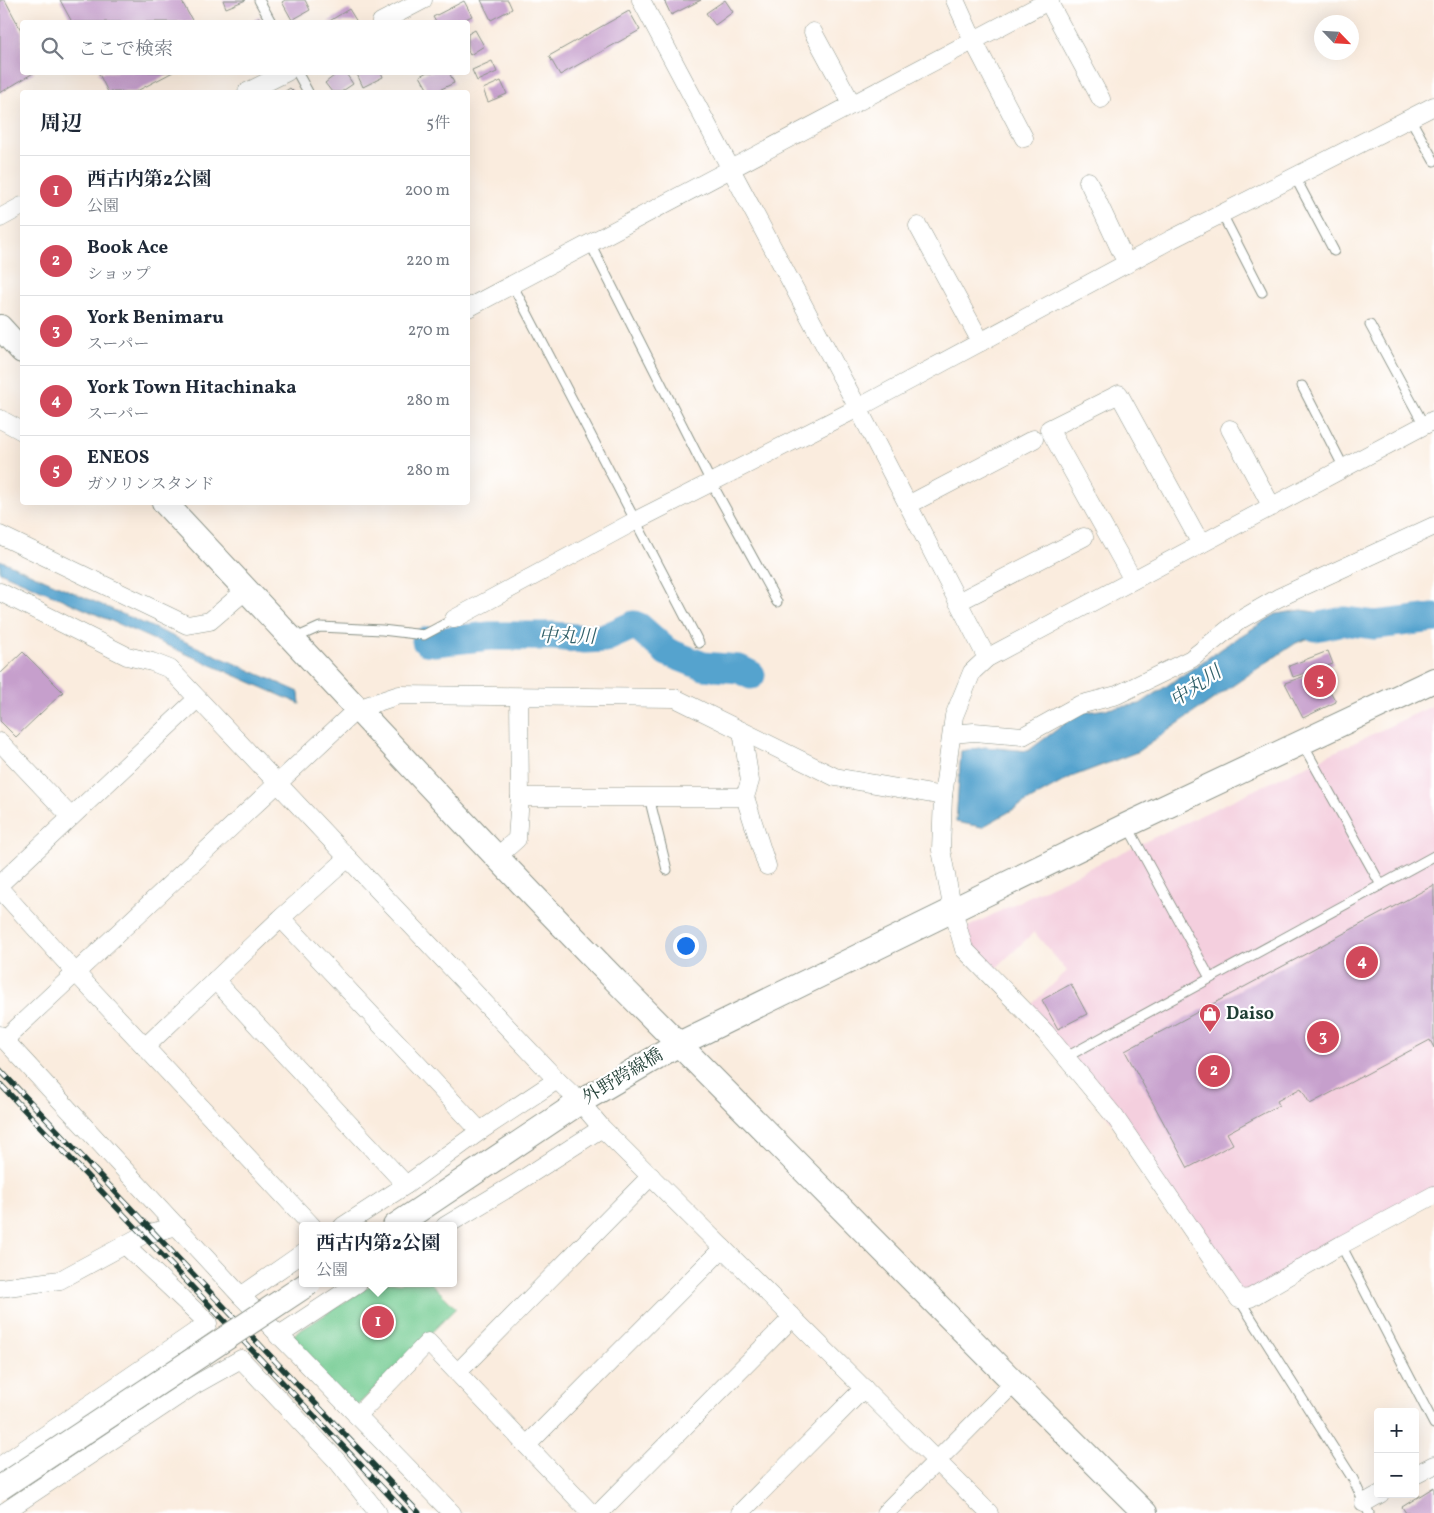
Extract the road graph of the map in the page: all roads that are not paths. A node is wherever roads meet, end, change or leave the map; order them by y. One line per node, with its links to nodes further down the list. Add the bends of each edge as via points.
1 (259, 0): 6 (lane)
2 (424, 0): 7 (street)
3 (641, 0): 20 (street)
4 (955, 0): 9 (street)
5 (1049, 0): 9 (street); 14 (street)
6 (270, 20)
7 (385, 20)
8 (812, 32): 15 (street)
9 (974, 40): 15 (street); 18 (street)
10 (281, 75): 12 (street)
11 (299, 75): 13 (lane)
12 (252, 90)
13 (307, 90)
14 (1100, 99)
15 (852, 104): 20 (street)
16 (1434, 106): 17 (street)
17 (1410, 118): 19 (lane); 21 (street)
18 (1024, 138)
19 (1434, 161)
20 (731, 168): 27 (street); 38 (street)
21 (1295, 177): 24 (street); 28 (lane)
22 (1088, 181): 29 (street)
23 (20, 207): 25 (street)
24 (1222, 214): 29 (street); 31 (lane)
25 (0, 218)
26 (918, 226): 35 (street)
27 (590, 243): 30 (street); 45 (lane)
28 (1334, 251)
29 (1126, 264): 35 (street)
30 (512, 284): 32 (street); 49 (lane)
31 (1262, 292)
32 (470, 307)
33 (1370, 325): 40 (lane)
34 (0, 327): 36 (street)
35 (981, 342): 38 (street)
36 (20, 349)
37 (1302, 386): 44 (lane)
38 (858, 408): 45 (street); 47 (street)
39 (0, 419): 42 (street)
40 (1429, 423): 44 (street)
41 (1230, 429): 48 (street)
42 (20, 430)
43 (1034, 439): 47 (street)
44 (1344, 468): 48 (street)
45 (711, 482): 49 (street); 57 (lane)
46 (167, 505): 55 (street)
47 (908, 506): 58 (street)
48 (1272, 507): 53 (street)
49 (636, 521): 59 (street); 61 (lane)
50 (1434, 526): 68 (street, via 1278,598 1240,620 1191,659 1117,695 1078,705 1024,736 974,732)
51 (0, 535): 55 (street, via 187,626 210,621)
52 (1084, 537): 58 (street)
53 (1201, 544): 54 (street); 54 (street, via 1119,394 1049,429)
54 (1133, 580): 62 (street)
55 (246, 590): 60 (street)
56 (0, 592): 65 (street, via 127,656 170,669)
57 (777, 602)
58 (958, 602): 62 (street)
59 (454, 619): 60 (lane, via 424,635 320,627)
60 (293, 640): 66 (street)
61 (699, 643)
62 (987, 658): 68 (street, via 972,672 954,716)
63 (1434, 680): 70 (street, 外野跨線橋)
64 (519, 697): 66 (street, via 399,695); 67 (street, via 675,698); 73 (street)
65 (197, 699): 71 (street); 76 (street)
66 (357, 709): 71 (street); 79 (street)
67 (742, 731): 72 (street, via 835,777); 75 (street, via 750,781)
68 (952, 734): 72 (street)
69 (0, 742): 76 (street)
70 (1302, 743): 77 (street, 外野跨線橋); 84 (lane)
71 (277, 783): 80 (street); 88 (street)
72 (943, 796): 86 (street, via 941,850)
73 (520, 797): 74 (street); 79 (street, via 517,839)
74 (649, 797): 75 (street); 82 (lane)
75 (745, 797): 81 (street)
76 (71, 816): 83 (street)
77 (1127, 825): 86 (street, 外野跨線橋); 89 (lane)
78 (1434, 856): 84 (lane)
79 (497, 857): 92 (street)
80 (348, 858): 87 (street); 95 (street)
81 (767, 866)
82 (667, 870)
83 (0, 884)
84 (1381, 885): 89 (lane)
85 (0, 889): 88 (street)
86 (954, 910): 92 (street, 外野跨線橋); 94 (street, via 964,949 1045,1032)
87 (281, 918): 90 (street); 98 (street)
88 (75, 972): 91 (street); 93 (street)
89 (1210, 978): 94 (lane)
90 (215, 980): 93 (street); 100 (street)
91 (2, 1038): 106 (street)
92 (679, 1044): 96 (street, 外野跨線橋); 121 (street)
93 (145, 1047): 102 (street)
94 (1064, 1056): 115 (street, via 1115,1117)
95 (556, 1080): 96 (street); 98 (street)
96 (574, 1107): 97 (street); 104 (street, 外野跨線橋)
97 (602, 1128): 99 (street); 105 (street)
98 (480, 1131): 100 (street)
99 (651, 1176): 109 (street); 120 (street)
100 (406, 1185): 103 (street)
101 (1434, 1195): 108 (street)
102 (308, 1222)
103 (350, 1222)
104 (401, 1222)
105 (453, 1222)
106 (177, 1226): 107 (street, via 142,1235); 114 (street)
107 (125, 1245): 113 (street, via 60,1280); 117 (street)
108 (1341, 1245): 115 (street, via 1250,1298); 124 (lane)
109 (723, 1248): 116 (street); 125 (street)
110 (299, 1256): 114 (street)
111 (303, 1287): 131 (street, bridge)
112 (352, 1287): 118 (street)
113 (0, 1288)
114 (241, 1296): 118 (street)
115 (1239, 1299): 133 (lane)
116 (793, 1318): 122 (street); 138 (street)
117 (208, 1323): 119 (street); 126 (street)
118 (278, 1336): 123 (street)
119 (241, 1359): 132 (street, via 193,1386); 135 (street, via 338,1462)
120 (458, 1372): 123 (street, via 428,1342); 125 (street)
121 (1013, 1384): 127 (street); 142 (street)
122 (864, 1388): 127 (street); 139 (street)
123 (357, 1416): 136 (street)
124 (1434, 1424)
125 (527, 1445): 137 (street)
126 (15, 1456): 129 (street); 132 (street)
127 (937, 1461): 140 (street); 141 (street)
128 (1434, 1465): 130 (street)
129 (0, 1466)
130 (1419, 1473)
131 (0, 1488)
132 (34, 1492): 134 (street)
133 (1371, 1503)
134 (3, 1513)
135 (378, 1513)
136 (452, 1513)
137 (591, 1513)
138 (599, 1513)
139 (740, 1513)
140 (886, 1513)
141 (989, 1513)
142 (1145, 1513)

